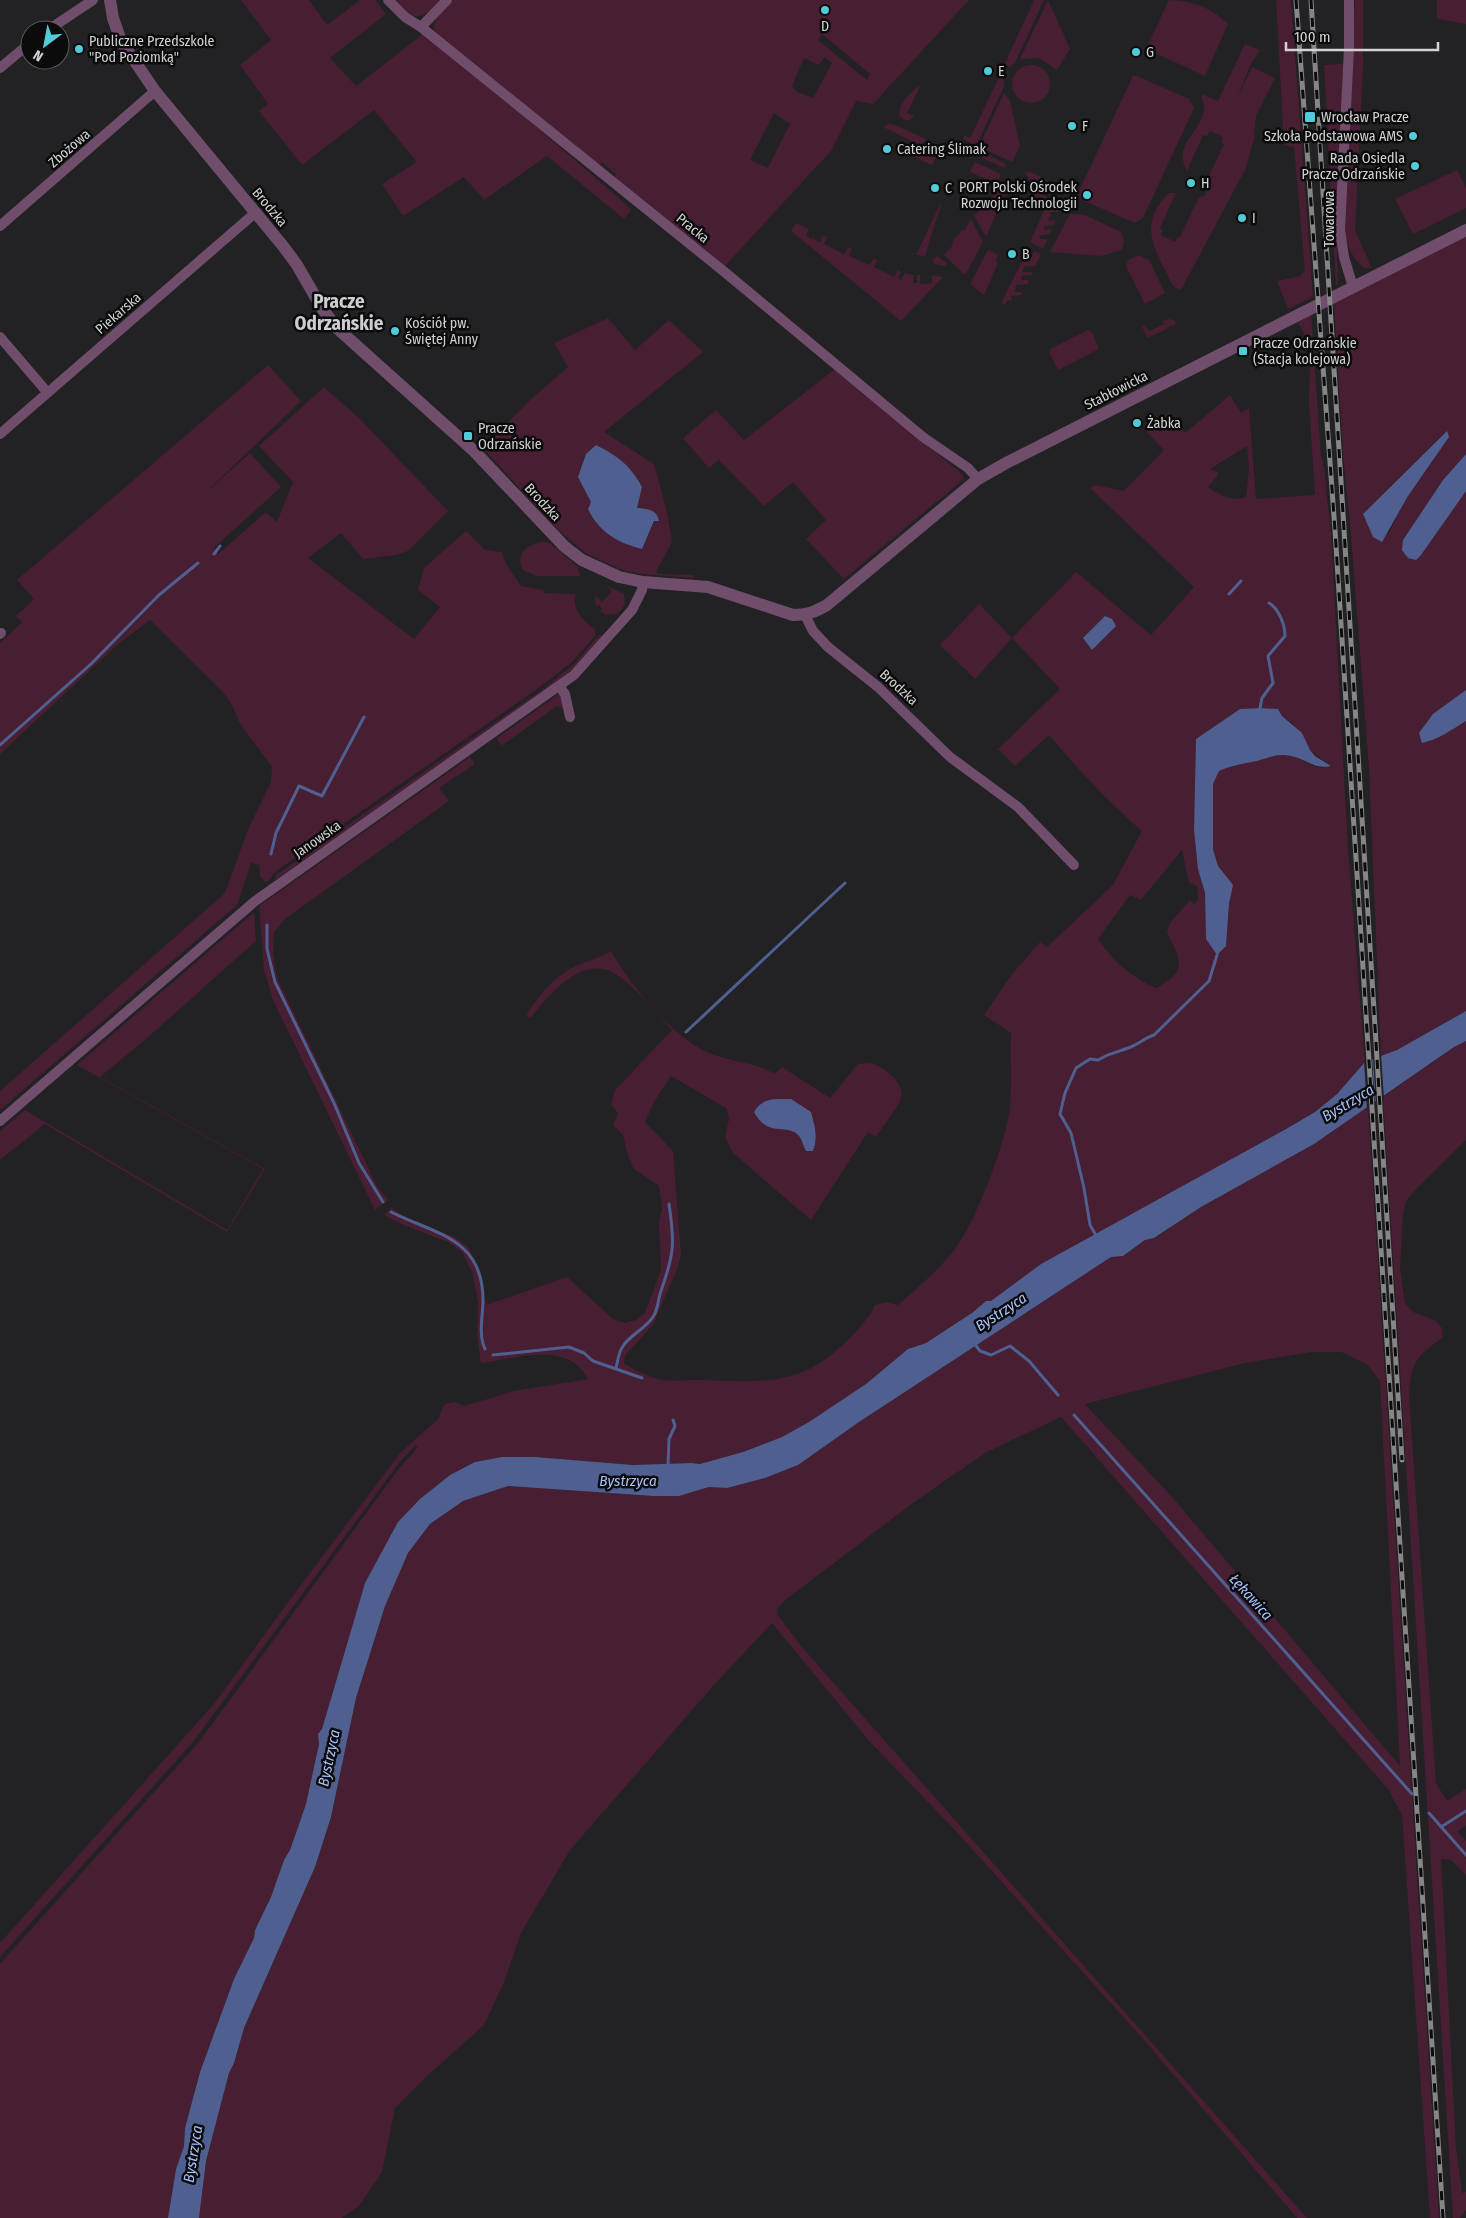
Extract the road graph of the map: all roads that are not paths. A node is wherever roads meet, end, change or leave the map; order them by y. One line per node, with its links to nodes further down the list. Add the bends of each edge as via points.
1 (93, 0): 6 (street)
2 (110, 0): 10 (street, Brodzka, via 121,41)
3 (388, 0): 7 (street, Pracka)
4 (447, 0): 7 (street)
5 (1349, 0): 14 (street, Towarowa, via 1340,230)
6 (63, 20)
7 (421, 27): 18 (street, Pracka)
8 (20, 51): 9 (street)
9 (0, 68)
10 (156, 91): 11 (street, Brodzka); 12 (street, Zbożowa)
11 (255, 212): 16 (street, Piekarska); 19 (street, Brodzka, via 297,265 322,310 338,329 474,451 565,547 619,577)
12 (0, 226)
13 (1466, 230): 14 (street, Stabłowicka)
14 (1353, 287): 18 (street, Stabłowicka)
15 (0, 337): 16 (street)
16 (47, 392): 17 (street, Piekarska)
17 (0, 434)
18 (978, 479): 20 (street, Stabłowicka, via 827,605)
19 (643, 582): 20 (street, Brodzka, via 708,588 793,615); 21 (street, Janowska, via 632,610 574,675)
20 (805, 615): 23 (street, Brodzka, via 813,631 828,646 884,693 950,757 1018,807)
21 (559, 686): 22 (street, via 566,694); 24 (street, Janowska, via 254,902)
22 (570, 717)
23 (1074, 865)
24 (0, 1121)

